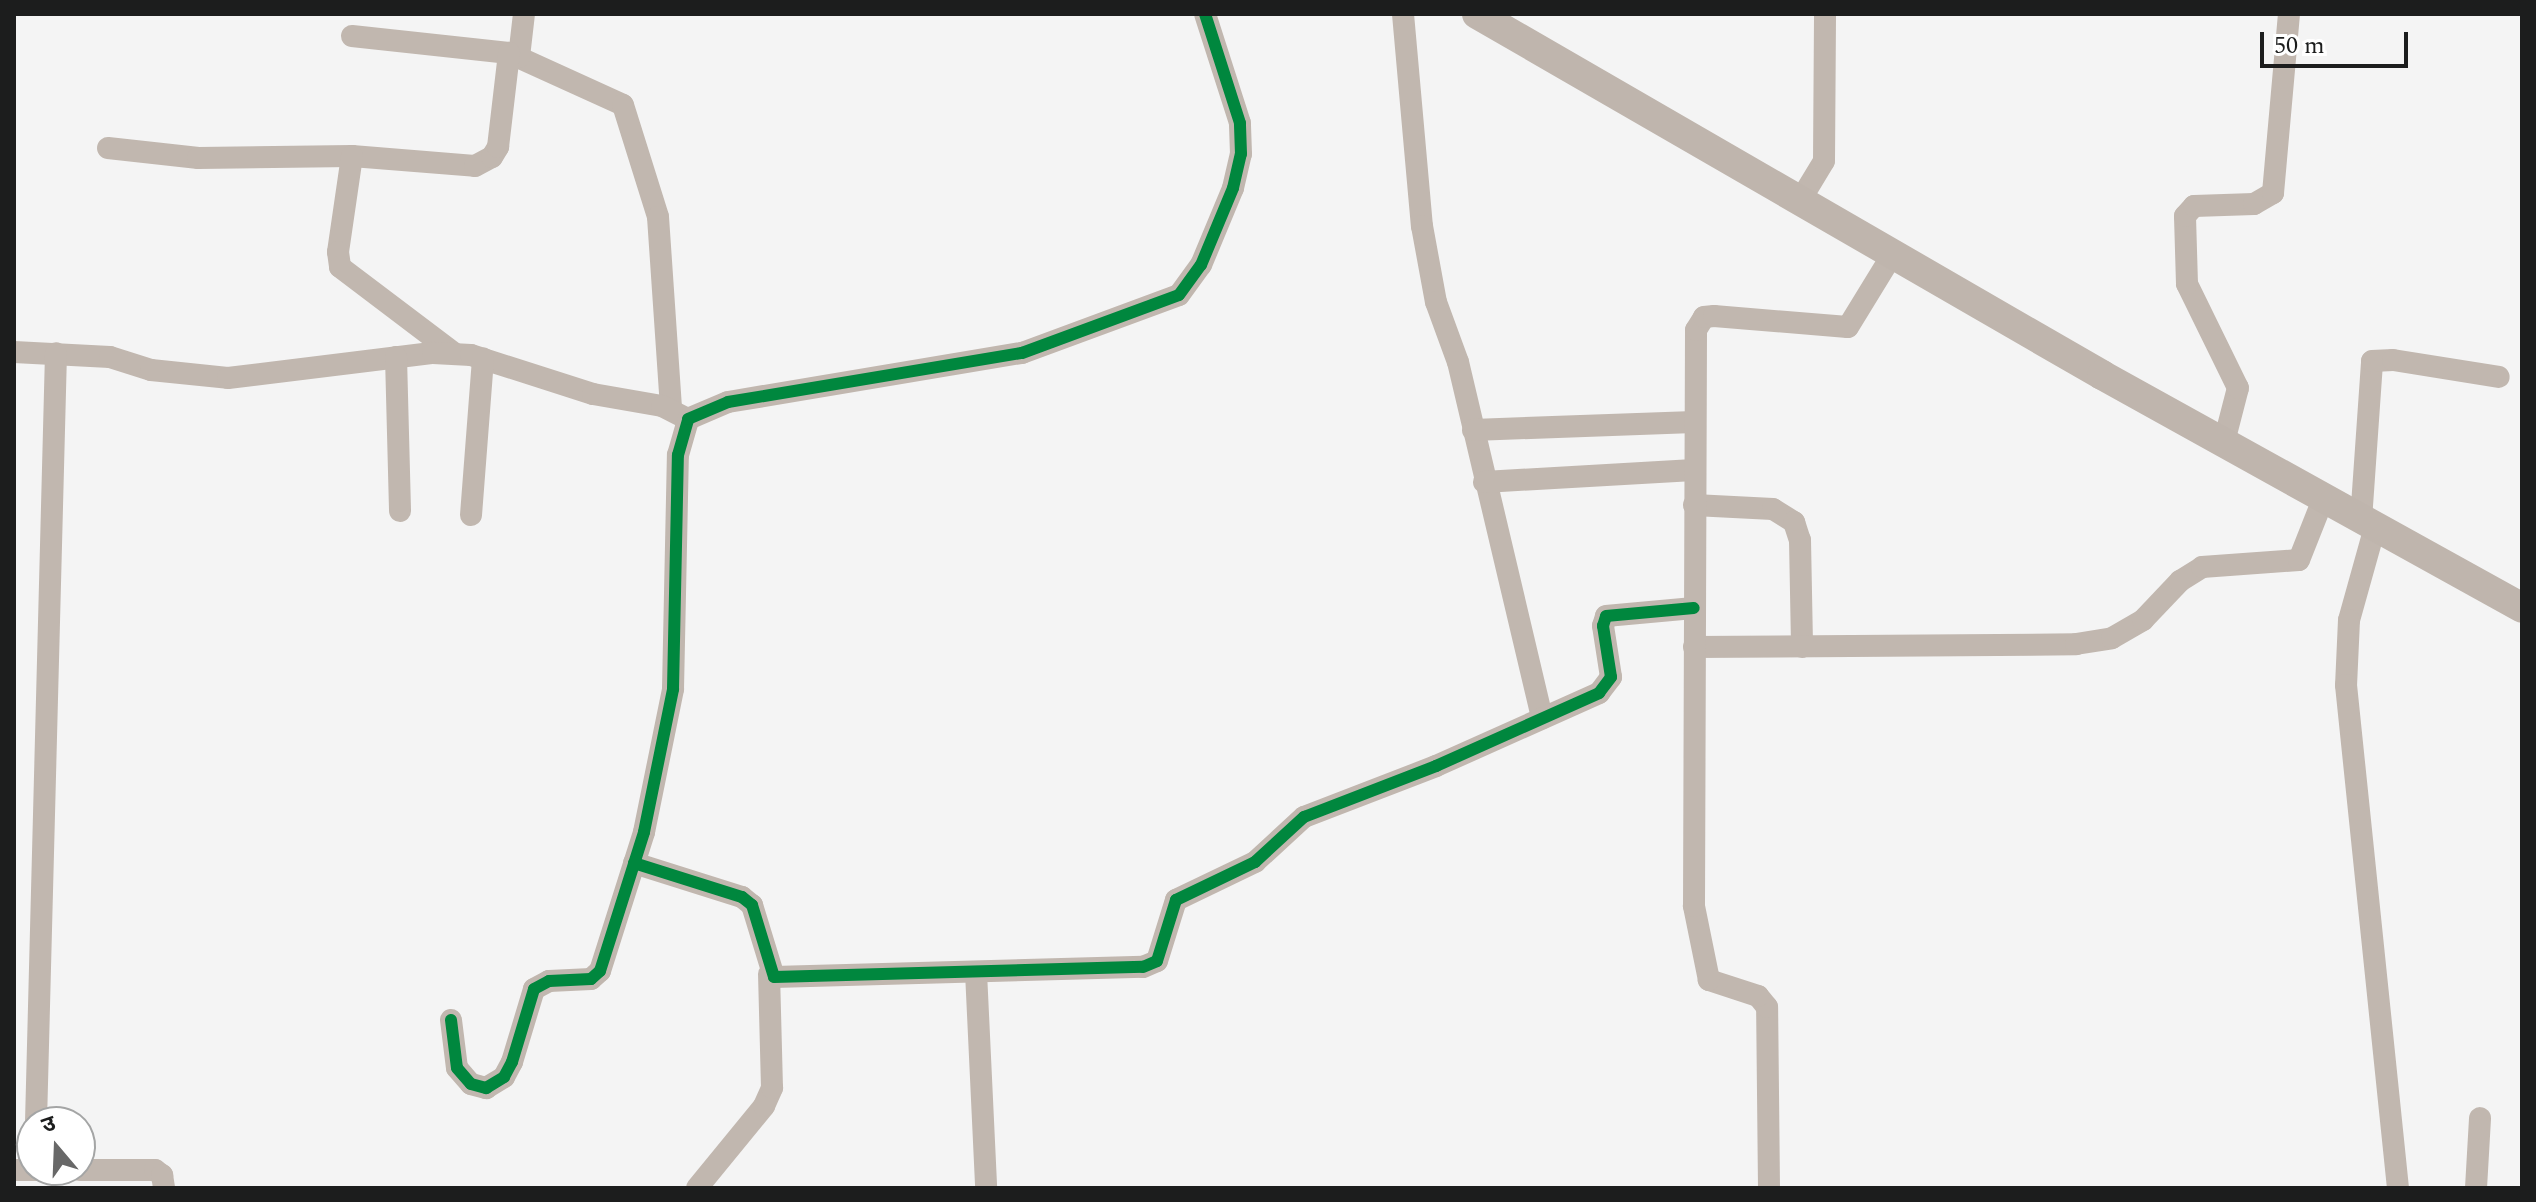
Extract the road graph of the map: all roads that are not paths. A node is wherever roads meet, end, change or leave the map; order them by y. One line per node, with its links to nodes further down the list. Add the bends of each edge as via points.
1 (524, 14): 8 (street)
2 (1205, 14): 19 (street, via 1240,123 1241,154 1233,188 1201,265 1179,295 1022,353)
3 (1403, 14): 21 (street, via 1425,246)
4 (1477, 14): 11 (main road)
5 (1825, 14): 11 (street, via 1824,161)
6 (2289, 14): 22 (street, via 2273,193 2254,204 2194,206 2185,216 2187,284 2238,388)
7 (352, 36): 8 (street)
8 (514, 55): 10 (street, via 492,157 464,166); 19 (street, via 610,96 629,114 658,217)
9 (108, 148): 10 (street, via 198,158)
10 (352, 156): 15 (street, via 340,267)
11 (1801, 199): 12 (main road)
12 (1894, 252): 20 (street, via 1848,327 1714,316 1698,322); 22 (main road)
13 (14, 352): 14 (street)
14 (56, 353): 16 (street, via 228,378); 39 (street)
15 (455, 354): 16 (street); 17 (street)
16 (396, 357): 27 (street)
17 (483, 358): 19 (street, via 593,394); 28 (street)
18 (2499, 377): 29 (street, via 2372,361)
19 (680, 414): 35 (street, via 673,689)
20 (1694, 422): 21 (street); 23 (street)
21 (1473, 430): 24 (street)
22 (2224, 442): 25 (main road)
23 (1694, 470): 24 (street); 26 (street)
24 (1484, 482): 34 (street)
25 (2324, 497): 29 (main road); 33 (street, via 2299,560 2202,567 2180,581 2143,620 2112,638 2076,644)
26 (1694, 505): 30 (street); 33 (street, via 1773,509 1794,522 1800,540)
27 (400, 511)
28 (471, 515)
29 (2368, 524): 31 (main road); 46 (street, via 2345,651)
30 (1694, 608): 32 (street); 34 (street, via 1606,616 1611,665 1606,686)
31 (2522, 608)
32 (1694, 647): 33 (street); 45 (street, via 1694,906 1709,980 1758,996 1767,1007)
33 (1802, 647)
34 (1542, 718): 36 (street, via 1304,817 1255,862 1176,900 1166,918 1161,952 1150,966)
35 (634, 863): 37 (street, via 742,897 752,905 761,921); 38 (street, via 600,971 591,979 549,981 534,989 512,1062 495,1085 477,1088 457,1068)
36 (976, 972): 37 (street, via 779,978); 44 (street)
37 (769, 974): 43 (street, via 772,1088)
38 (451, 1020)
39 (36, 1106)
40 (2480, 1118): 47 (street)
41 (96, 1170): 42 (street, via 155,1170 162,1175)
42 (164, 1188)
43 (697, 1188)
44 (986, 1188)
45 (1769, 1188)
46 (2398, 1188)
47 (2476, 1188)

